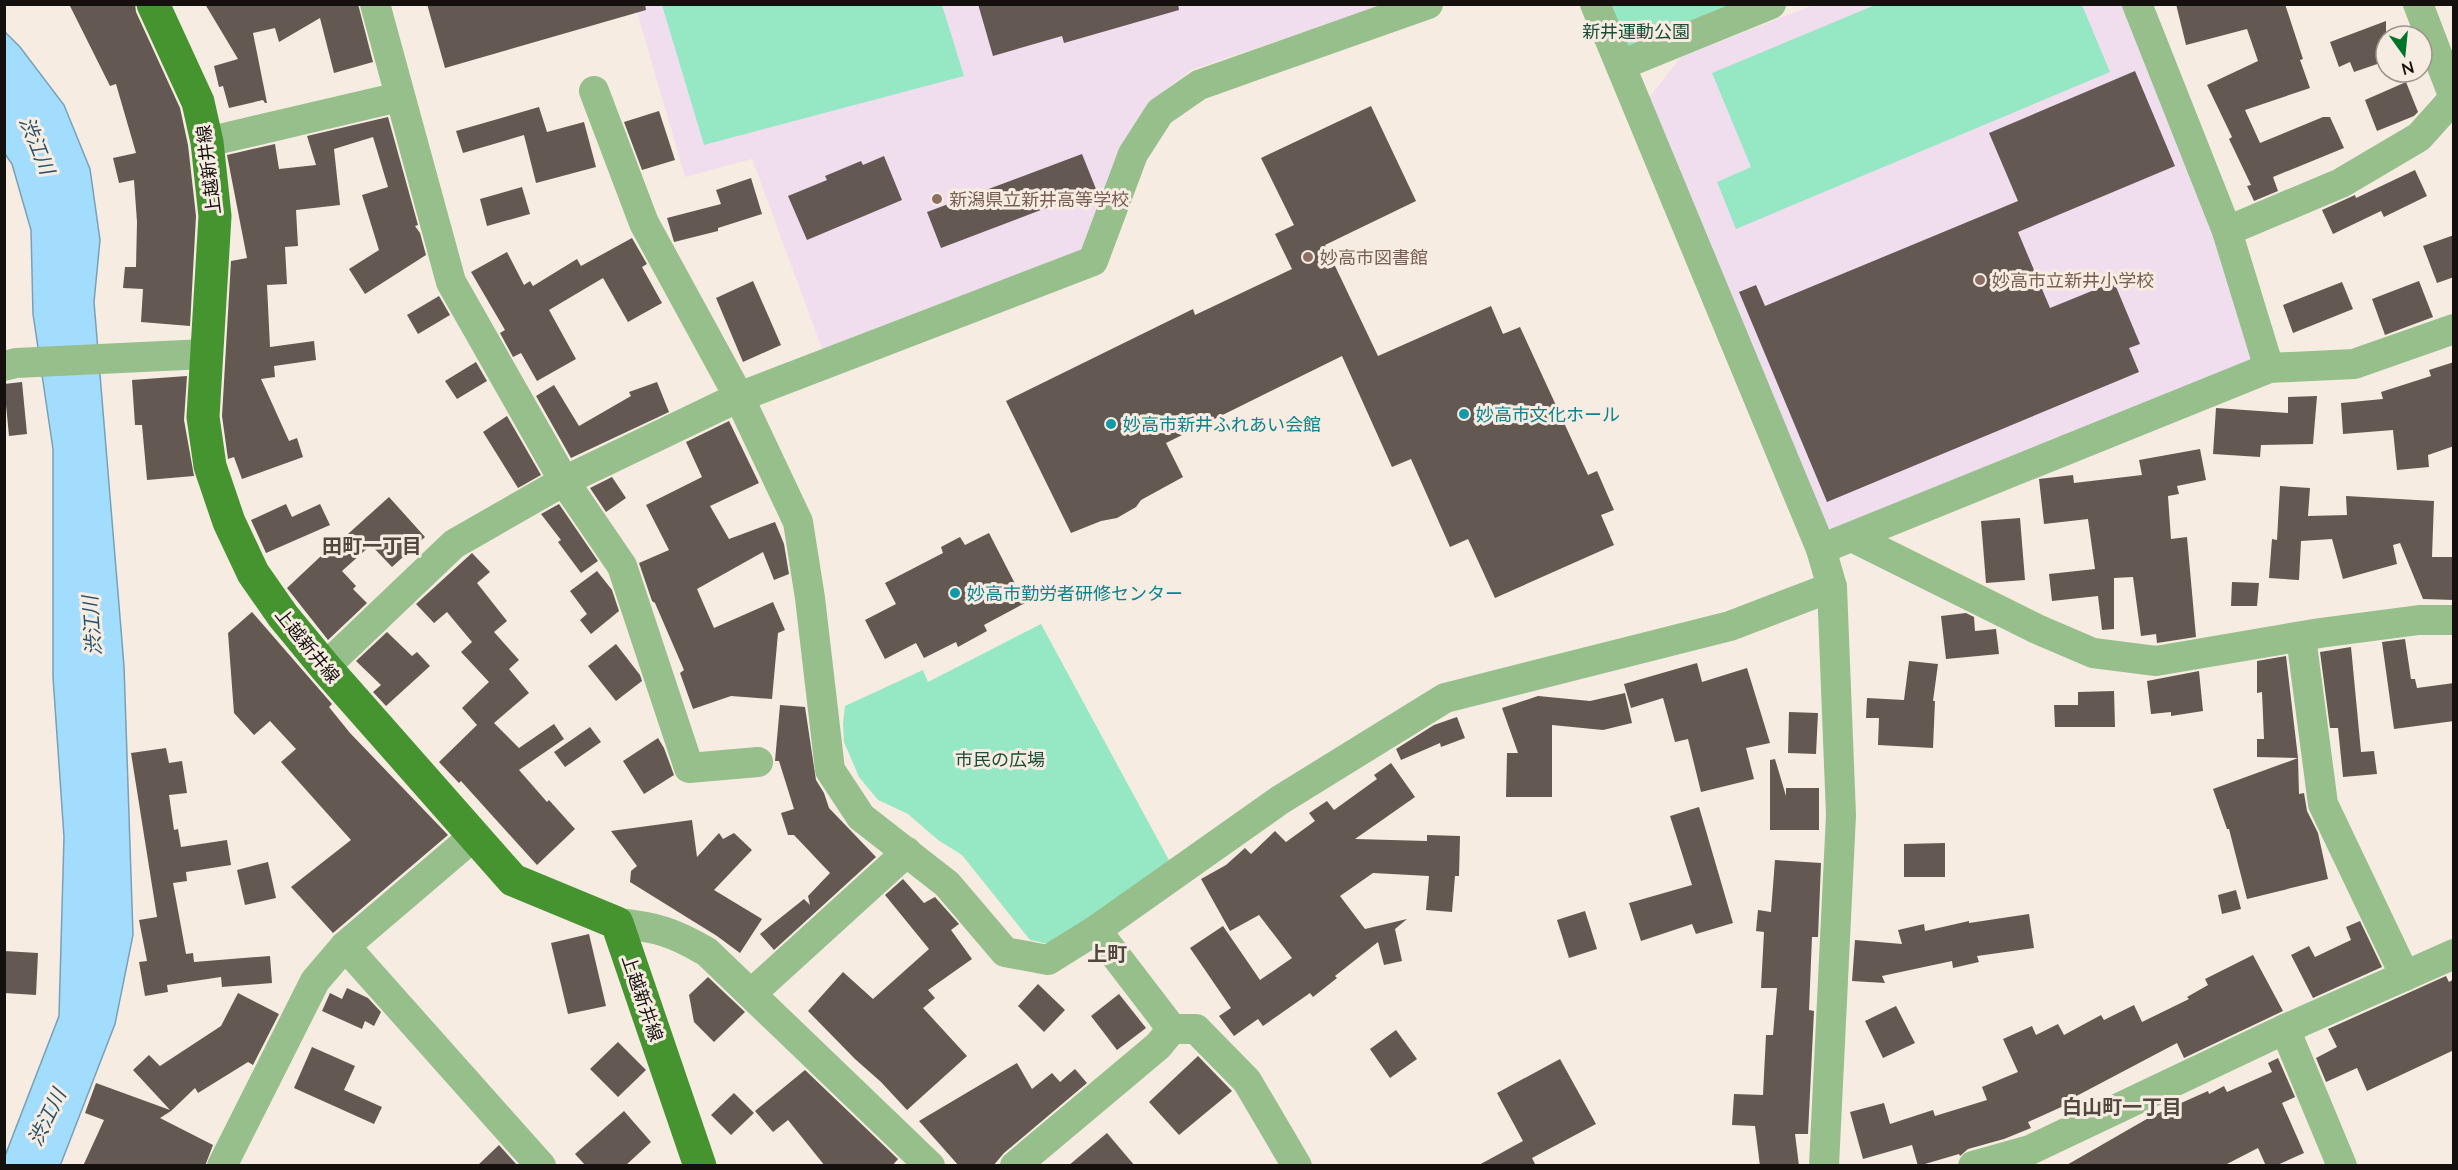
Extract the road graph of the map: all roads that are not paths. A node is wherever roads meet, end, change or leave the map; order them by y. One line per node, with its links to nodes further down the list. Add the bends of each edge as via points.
1 (153, 4): 12 (main road, 上越新井線, via 198,102)
2 (375, 4): 10 (street)
3 (1428, 4): 18 (street, via 1199,86 1160,112 1133,154 1093,261)
4 (1595, 4): 8 (street)
5 (1771, 4): 8 (street)
6 (2137, 4): 13 (street)
7 (2418, 4): 11 (street)
8 (1621, 65): 21 (street)
9 (594, 91): 18 (street, via 644,223)
10 (399, 97): 12 (street); 19 (street, via 451,282)
11 (2454, 98): 13 (street, via 2419,138 2341,183)
12 (207, 142): 15 (main road, 上越新井線, via 215,216)
13 (2228, 231): 17 (street)
14 (2454, 329): 17 (street, via 2354,364)
15 (205, 354): 16 (street); 25 (main road, 上越新井線, via 203,417 210,466 229,522 253,573)
16 (10, 365)
17 (2270, 368): 20 (street)
18 (739, 398): 19 (street); 28 (street, via 798,522 830,770 861,817)
19 (564, 481): 25 (street, via 454,544); 26 (street, via 622,566 689,768)
20 (1852, 537): 21 (street); 24 (street, via 2093,653 2156,661)
21 (1821, 549): 22 (street)
22 (1832, 587): 30 (street, via 1730,626 1445,698 1280,800); 43 (street, via 1841,815)
23 (2454, 620): 24 (street, via 2419,620)
24 (2301, 637): 33 (street, via 2323,804)
25 (325, 667): 27 (main road, 上越新井線)
26 (758, 762)
27 (474, 836): 29 (main road, 上越新井線, via 513,880); 31 (street)
28 (907, 852): 30 (street, via 947,884 1005,952 1048,960); 34 (street)
29 (617, 923): 34 (street, via 654,927 684,938 707,952); 39 (main road, 上越新井線)
30 (1096, 930): 35 (street)
31 (345, 946): 37 (street, via 315,981); 38 (street)
32 (2454, 954): 33 (street)
33 (2405, 976): 36 (street)
34 (752, 993): 40 (street)
35 (1172, 1029): 41 (street, via 1158,1046); 42 (street, via 1196,1029 1247,1081)
36 (2285, 1029): 44 (street, via 2030,1150); 45 (street)
37 (222, 1166)
38 (541, 1166)
39 (699, 1166)
40 (930, 1166)
41 (1015, 1166)
42 (1297, 1166)
43 (1824, 1166)
44 (1973, 1166)
45 (2342, 1166)

